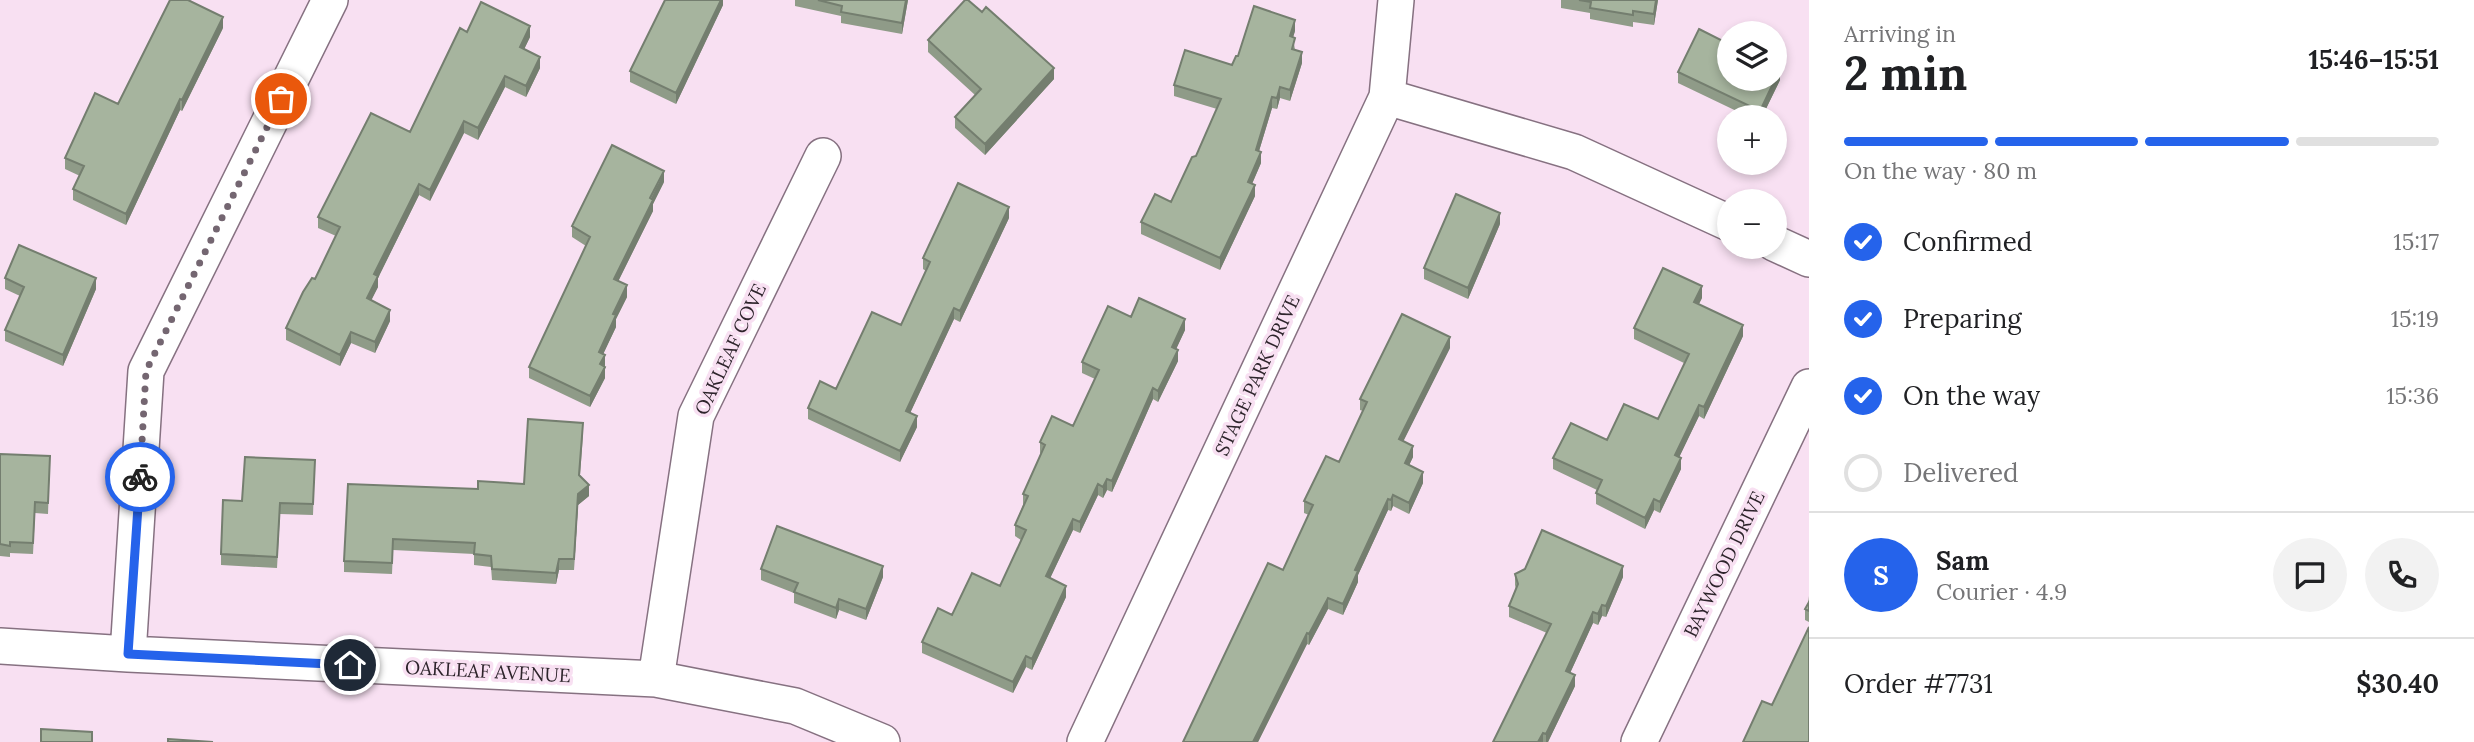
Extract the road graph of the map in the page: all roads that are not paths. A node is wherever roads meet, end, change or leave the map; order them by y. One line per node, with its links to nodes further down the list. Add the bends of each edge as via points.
1 (330, 0): 10 (street, via 146,371)
2 (1396, 0): 3 (street, STAGE PARK DRIVE)
3 (1387, 97): 5 (street, via 1574,152); 13 (street, STAGE PARK DRIVE)
4 (824, 156): 11 (street, OAKLEAF COVE, via 696,416)
5 (1717, 218)
6 (1787, 249): 7 (street)
7 (1809, 259)
8 (1809, 387): 14 (street, BAYWOOD DRIVE)
9 (0, 646): 10 (street, OAKLEAF AVENUE)
10 (128, 654): 11 (street, OAKLEAF AVENUE)
11 (656, 679): 12 (street, OAKLEAF AVENUE, via 795,706)
12 (883, 742)
13 (1084, 742)
14 (1639, 742)

